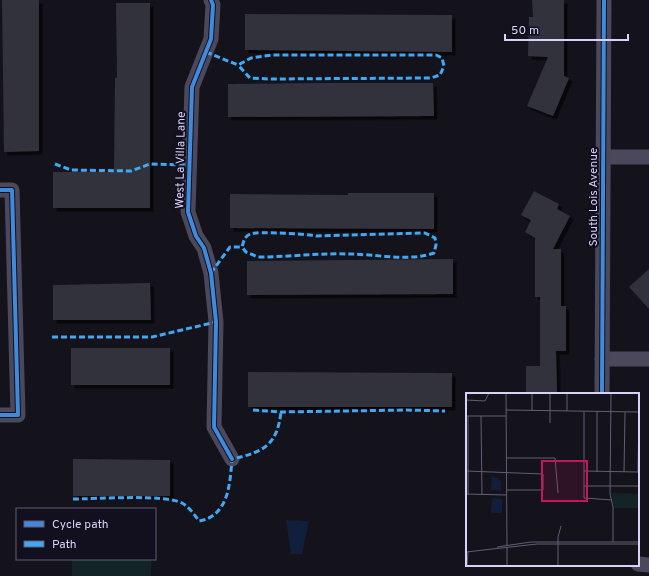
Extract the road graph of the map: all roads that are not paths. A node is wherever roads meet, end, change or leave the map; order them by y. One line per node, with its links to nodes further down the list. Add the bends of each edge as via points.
1 (211, 0): 10 (street, West La Villa Lane, via 211,39 192,87 188,212 196,236 204,248 211,273 216,322 214,427)
2 (604, 0): 3 (street, South Lois Avenue)
3 (603, 156): 4 (street); 6 (street, South Lois Avenue)
4 (649, 157)
5 (6, 190): 9 (street, via 18,415)
6 (602, 359): 7 (street); 8 (street, South Lois Avenue)
7 (649, 359)
8 (602, 393)
9 (0, 415)
10 (232, 459)
11 (639, 564): 12 (street)
12 (649, 565)

